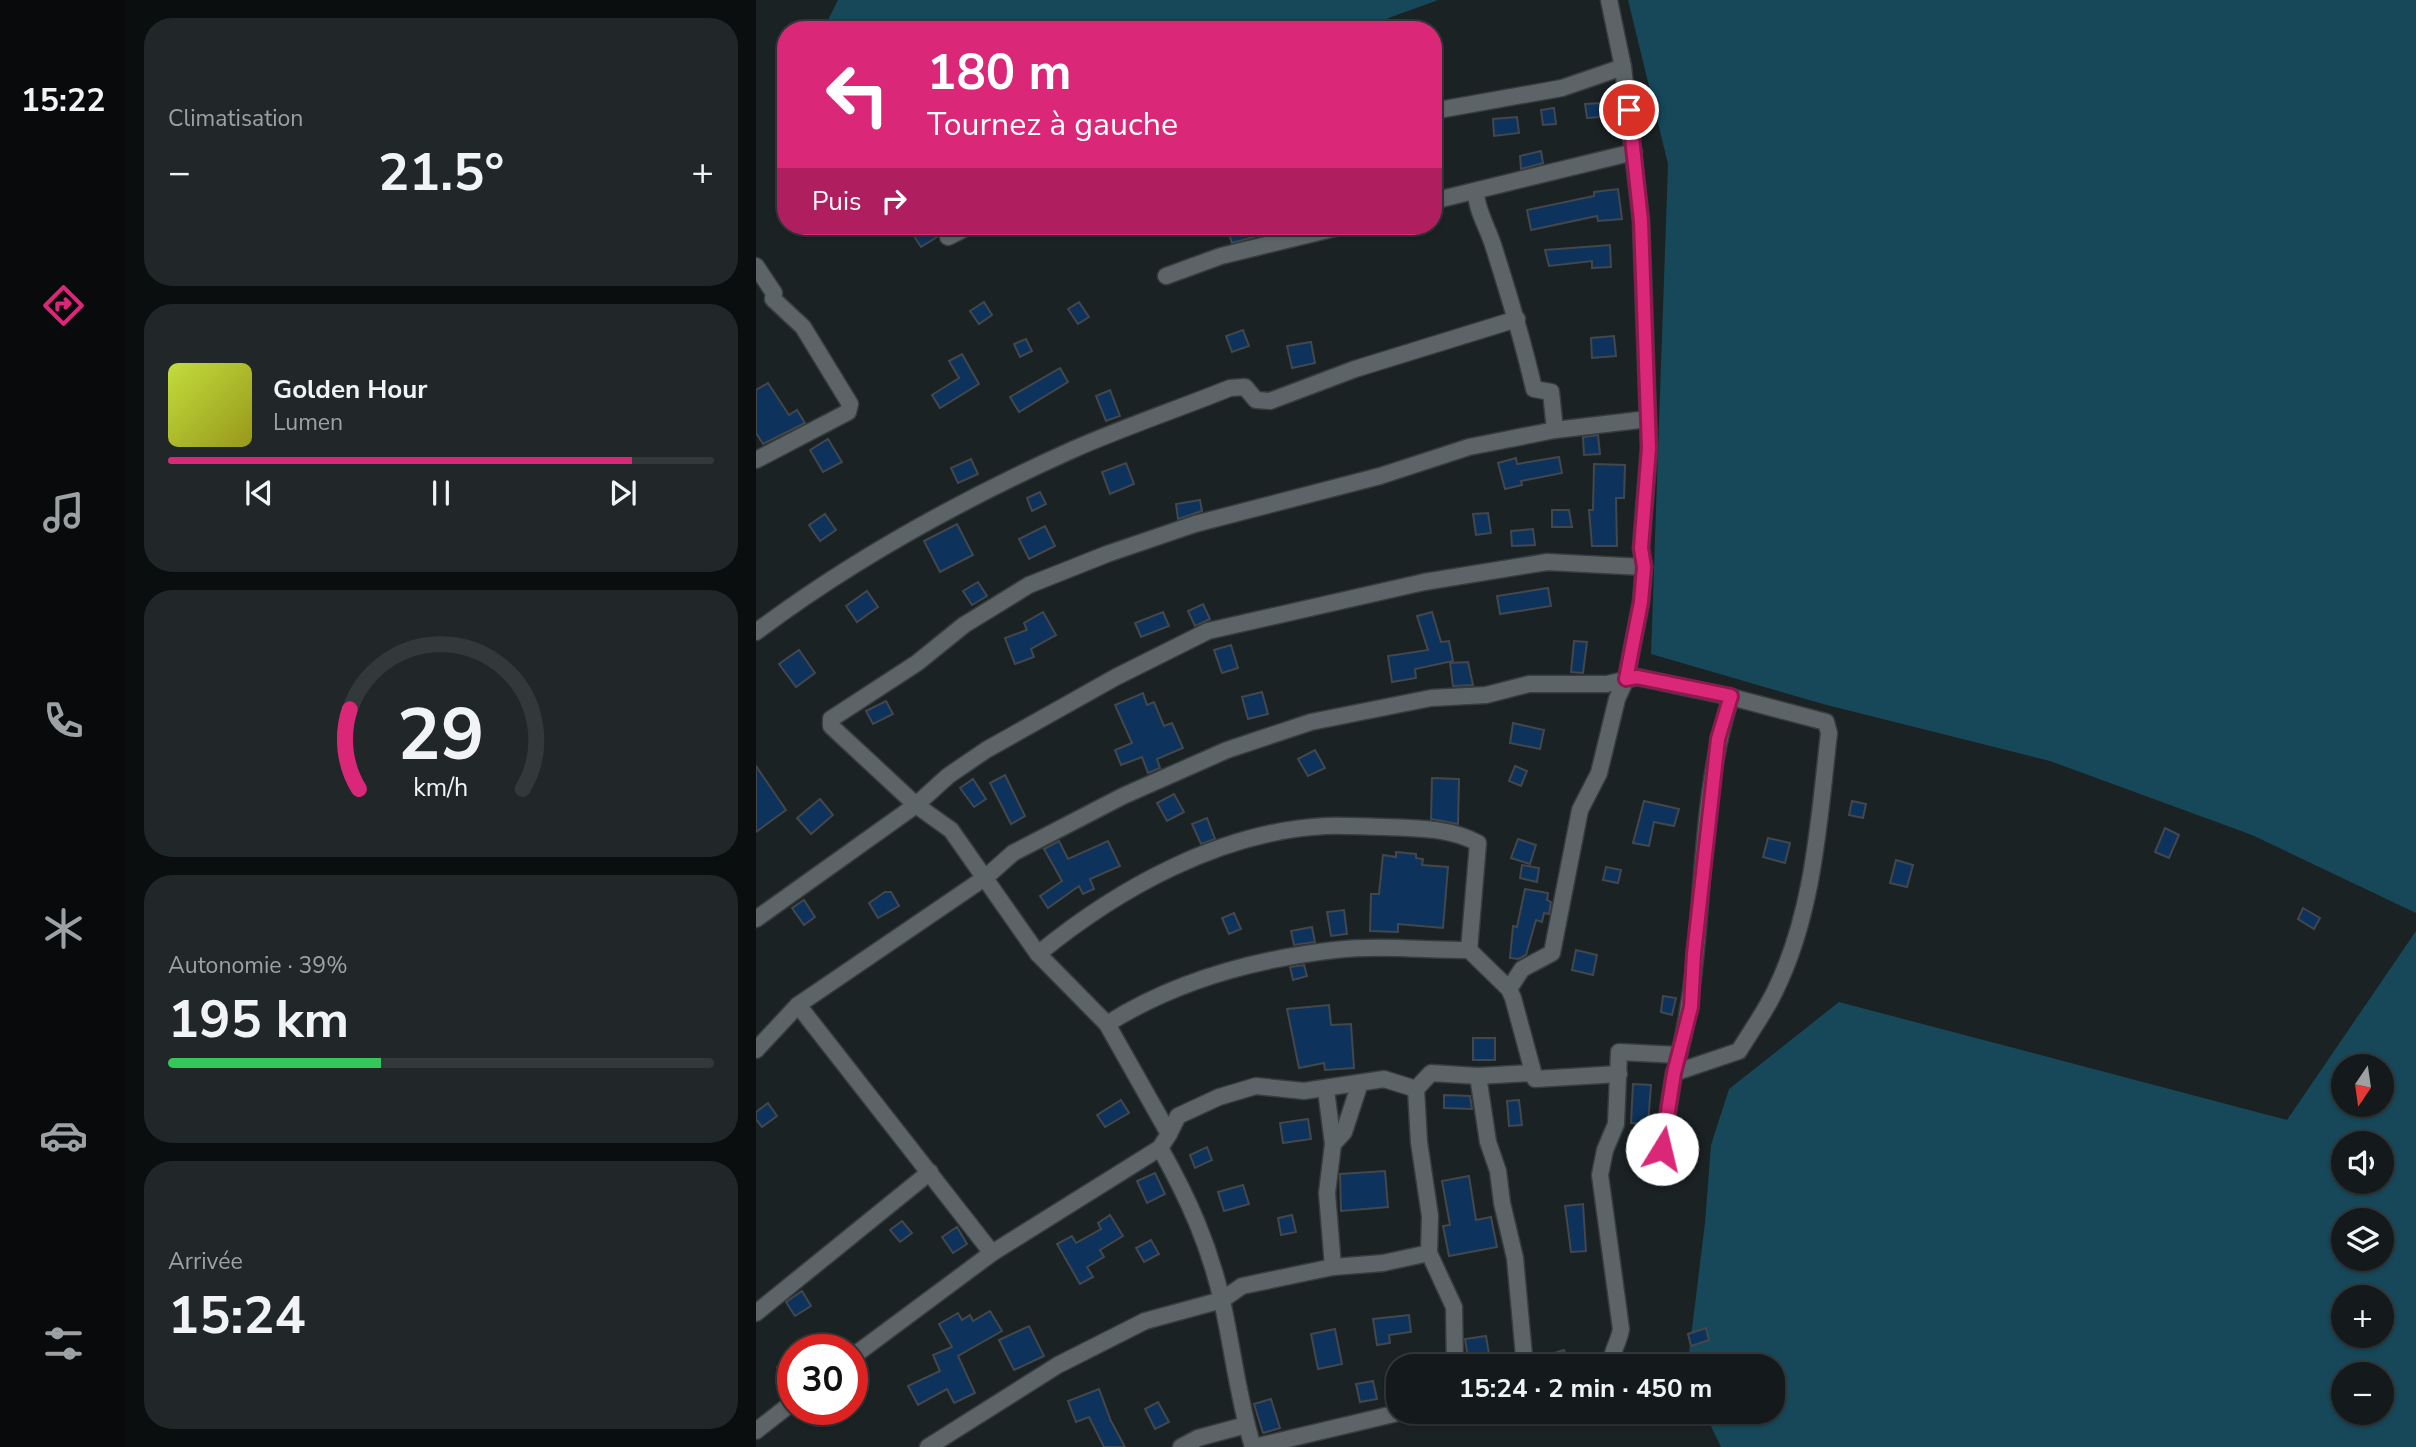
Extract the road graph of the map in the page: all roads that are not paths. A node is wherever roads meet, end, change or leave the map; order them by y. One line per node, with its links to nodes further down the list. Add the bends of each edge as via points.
1 (1609, 0): 2 (street)
2 (1623, 68): 3 (street, via 1562,88); 4 (street)
3 (1442, 109)
4 (1634, 152): 5 (street); 13 (street)
5 (1476, 192): 6 (street); 12 (street)
6 (1442, 199)
7 (952, 235): 9 (street)
8 (1307, 235): 11 (street, via 1221,256)
9 (948, 237)
10 (756, 266): 15 (street, via 774,293 773,299 803,327 850,404 845,414)
11 (1166, 276)
12 (1517, 319): 14 (street, via 1534,389 1551,392); 17 (street, via 1355,369 1270,401 1255,400 1245,387 1230,388 1073,450 948,513 809,592)
13 (1648, 419): 14 (street); 16 (street, via 1641,548)
14 (1555, 430): 20 (street, via 1469,447 1380,476 1195,524 1029,584 831,719 831,726)
15 (756, 460)
16 (1644, 567): 18 (street); 20 (street, via 1547,562 1424,582 1208,631 986,750)
17 (756, 632)
18 (1626, 679): 19 (street, via 1637,677); 21 (street, via 1607,684 1529,684 1494,694 1431,698 1311,722 1227,750 1122,796 1013,853); 25 (street, via 1599,773 1580,810 1552,953 1522,969)
19 (1731, 696): 29 (street, via 1718,739 1691,1007); 31 (street, via 1826,722 1829,733 1814,860 1776,990 1740,1051)
20 (916, 805): 21 (street, via 951,830); 22 (street)
21 (986, 877): 24 (street); 26 (street)
22 (756, 919)
23 (1469, 950): 24 (street, via 1478,843 1465,836 1418,828 1325,826 1243,841 1152,878 1071,926); 25 (street); 27 (street, via 1337,950 1283,959 1199,978 1138,1004)
24 (1038, 954): 27 (street)
25 (1509, 989): 30 (street)
26 (798, 1005): 28 (street); 40 (street)
27 (1107, 1024): 37 (street)
28 (756, 1051)
29 (1679, 1055): 31 (street); 32 (street, via 1619,1052)
30 (1532, 1073): 32 (street, via 1535,1079); 33 (street)
31 (1674, 1073): 39 (street)
32 (1619, 1074): 49 (street, via 1616,1124 1600,1175 1621,1329)
33 (1478, 1076): 35 (street, via 1431,1073); 48 (street, via 1515,1258)
34 (1360, 1083): 35 (street, via 1384,1079); 36 (street); 38 (street, via 1345,1132)
35 (1416, 1089): 42 (street, via 1430,1216)
36 (1326, 1090): 37 (street, via 1256,1086 1219,1097 1178,1116); 38 (street)
37 (1165, 1141): 41 (street); 44 (street, via 1195,1210)
38 (1333, 1144): 43 (street, via 1327,1193)
39 (1662, 1149)
40 (930, 1172): 41 (street); 45 (street)
41 (992, 1253): 46 (street)
42 (1429, 1253): 43 (street); 47 (street, via 1454,1307)
43 (1333, 1267): 44 (street, via 1242,1286)
44 (1222, 1300): 52 (street); 54 (street, via 1145,1321 1104,1341)
45 (756, 1313)
46 (868, 1345)
47 (1455, 1354)
48 (1524, 1354)
49 (1611, 1354)
50 (777, 1415): 53 (street)
51 (1386, 1416): 56 (street)
52 (1246, 1425): 55 (street); 56 (street)
53 (756, 1431)
54 (928, 1447)
55 (1181, 1447)
56 (1254, 1447)

